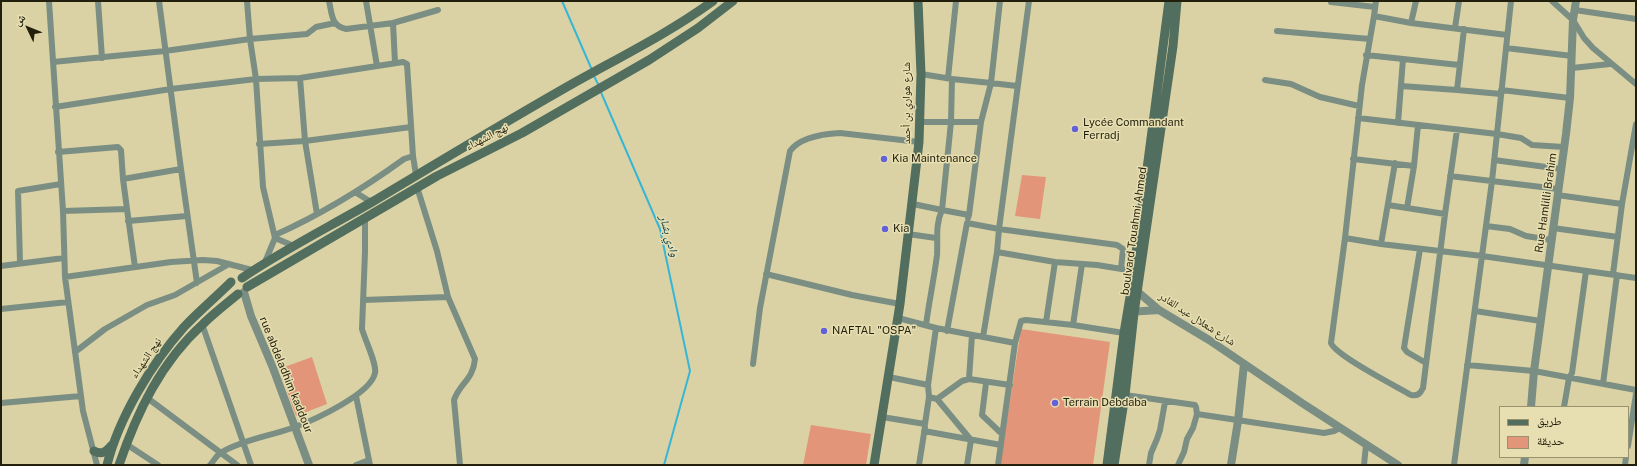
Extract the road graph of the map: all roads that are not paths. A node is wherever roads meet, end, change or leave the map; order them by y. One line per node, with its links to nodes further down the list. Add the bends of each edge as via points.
1 (49, 1): 44 (street)
2 (98, 1): 42 (street)
3 (159, 1): 38 (street)
4 (247, 1): 35 (street)
5 (329, 1): 27 (street)
6 (366, 1): 30 (street)
7 (713, 1): 88 (main road, نهج الشهداء, via 643,46)
8 (733, 1): 93 (main road, نهج الشهداء, via 649,60 522,133)
9 (918, 1): 50 (main road, شارع هواري بن أحمد)
10 (956, 1): 52 (street)
11 (1000, 1): 55 (street)
12 (1029, 1): 57 (street)
13 (1169, 1): 40 (main road, boulvard Touahmi Ahmed)
14 (1177, 1): 40 (main road, boulvard Touahmi Ahmed)
15 (1416, 1): 29 (street)
16 (1459, 1): 31 (street)
17 (1511, 1): 34 (street)
18 (1552, 1): 26 (street)
19 (1576, 1): 23 (street, Rue Hamlilli Brahim)
20 (1331, 2): 21 (street)
21 (1376, 4): 24 (street)
22 (438, 10): 28 (street)
23 (1575, 10): 25 (street); 26 (street, Rue Hamlilli Brahim)
24 (1374, 16): 29 (street); 36 (street)
25 (1636, 19)
26 (1573, 20): 41 (street, Rue Hamlilli Brahim); 46 (street, via 1584,38)
27 (335, 23): 30 (street, via 346,29); 35 (street, via 316,27 307,34)
28 (393, 23): 30 (street); 45 (street)
29 (1411, 23): 31 (street)
30 (370, 26): 48 (street)
31 (1455, 28): 32 (street)
32 (1464, 29): 34 (street); 47 (street)
33 (1277, 31): 36 (street)
34 (1507, 35): 37 (street)
35 (250, 39): 38 (street); 53 (street)
36 (1370, 39): 39 (street)
37 (1506, 48): 41 (street); 61 (street)
38 (165, 51): 42 (street); 59 (street)
39 (1366, 55): 43 (street); 64 (street)
40 (1167, 56): 63 (main road, boulvard Touahmi Ahmed)
41 (1572, 56): 49 (street, Rue Hamlilli Brahim)
42 (102, 58): 44 (street)
43 (1403, 59): 47 (street); 58 (street)
44 (53, 62): 65 (street)
45 (395, 63): 48 (street); 73 (street, via 407,64)
46 (1610, 64): 49 (street); 56 (street)
47 (1459, 65): 60 (street)
48 (377, 66): 51 (street)
49 (1572, 68): 62 (street, Rue Hamlilli Brahim)
50 (921, 74): 52 (street); 67 (main road, شارع هواري بن أحمد)
51 (300, 78): 53 (street); 76 (street)
52 (950, 78): 55 (street); 68 (street)
53 (256, 79): 59 (street); 78 (street)
54 (1265, 80): 64 (street, via 1291,84 1320,97)
55 (991, 83): 57 (street); 69 (street)
56 (1636, 84)
57 (1017, 86): 113 (street)
58 (1401, 86): 60 (street); 70 (street)
59 (171, 89): 65 (street); 86 (street)
60 (1456, 90): 61 (street)
61 (1501, 92): 62 (street); 75 (street)
62 (1570, 98): 79 (street, Rue Hamlilli Brahim)
63 (1161, 101): 138 (main road, boulvard Touahmi Ahmed); 148 (main road, boulvard Touahmi Ahmed)
64 (1359, 106): 66 (street)
65 (55, 107): 80 (street)
66 (1358, 118): 70 (street); 82 (street)
67 (921, 122): 68 (street); 77 (main road, شارع هواري بن أحمد)
68 (951, 122): 69 (street); 102 (street)
69 (981, 122): 106 (street)
70 (1398, 123): 72 (street)
71 (1636, 124): 98 (street)
72 (1418, 125): 74 (street); 85 (street)
73 (411, 127): 76 (street); 81 (street)
74 (1457, 130): 75 (street); 89 (street)
75 (1497, 134): 79 (street, via 1521,138 1532,145); 83 (street)
76 (305, 141): 78 (street); 104 (street)
77 (920, 142): 97 (main road, شارع هواري بن أحمد); 140 (street, via 840,133 803,141 794,146 790,151)
78 (259, 144): 115 (street, via 263,188)
79 (1564, 148): 87 (street, Rue Hamlilli Brahim)
80 (58, 152): 90 (street, via 118,147 121,150); 92 (street)
81 (413, 156): 88 (street); 94 (street, via 404,159)
82 (1353, 159): 84 (street); 118 (street)
83 (1494, 160): 87 (street); 91 (street)
84 (1395, 163): 85 (street); 99 (street)
85 (1414, 166): 100 (street)
86 (181, 169): 90 (street); 107 (street)
87 (1561, 169): 95 (street, Rue Hamlilli Brahim)
88 (416, 175): 96 (main road, نهج الشهداء)
89 (1450, 176): 91 (street); 105 (street)
90 (123, 179): 101 (street)
91 (1492, 182): 95 (street); 111 (street)
92 (61, 184): 103 (street); 130 (street, via 18,191)
93 (417, 187): 108 (main road, نهج الشهداء); 149 (street)
94 (355, 192): 96 (street); 104 (street)
95 (1558, 192): 98 (street); 112 (street, Rue Hamlilli Brahim)
96 (371, 202): 121 (main road, نهج الشهداء)
97 (913, 204): 102 (street); 114 (main road, شارع هواري بن أحمد)
98 (1622, 204): 116 (street)
99 (1388, 205): 100 (street); 120 (street)
100 (1407, 208): 105 (street)
101 (126, 209): 103 (street); 109 (street)
102 (942, 210): 106 (street); 117 (street)
103 (63, 212): 126 (street)
104 (317, 214): 115 (street)
105 (1445, 214): 123 (street)
106 (969, 215): 110 (street)
107 (187, 216): 109 (street); 127 (street)
108 (365, 217): 147 (main road, نهج الشهداء); 150 (street)
109 (128, 222): 135 (street)
110 (967, 223): 113 (street); 164 (street)
111 (1486, 226): 119 (street, via 1510,229 1526,236); 125 (street)
112 (1553, 228): 116 (street); 119 (street, Rue Hamlilli Brahim)
113 (999, 229): 124 (street); 136 (street, via 1117,244 1124,249)
114 (908, 234): 117 (street); 152 (main road, شارع هواري بن أحمد)
115 (275, 236): 121 (street); 128 (street)
116 (1618, 237): 141 (street)
117 (936, 238): 162 (street, via 936,256)
118 (1345, 238): 120 (street); 172 (street, via 1332,346 1342,355 1416,396 1423,388)
119 (1551, 240): 133 (street, Rue Hamlilli Brahim)
120 (1381, 244): 122 (street)
121 (294, 246): 128 (main road, نهج الشهداء)
122 (1420, 249): 123 (street); 172 (street, via 1404,348)
123 (1440, 251): 125 (street); 172 (street)
124 (996, 252): 129 (street); 167 (street)
125 (1482, 256): 133 (street); 155 (street)
126 (64, 258): 130 (street); 142 (street)
127 (194, 260): 131 (street); 135 (street); 146 (street)
128 (265, 262): 137 (main road, نهج الشهداء)
129 (1056, 262): 132 (street); 159 (street)
130 (20, 263): 134 (street)
131 (229, 264): 137 (street); 146 (street)
132 (1082, 264): 136 (street); 161 (street)
133 (1548, 265): 139 (street); 158 (street, Rue Hamlilli Brahim)
134 (1, 266)
135 (135, 267): 142 (street)
136 (1121, 269): 138 (street)
137 (252, 270): 143 (main road, نهج الشهداء)
138 (1134, 271): 148 (main road, boulvard Touahmi Ahmed)
139 (1586, 271): 141 (street); 176 (street, via 1572,373)
140 (766, 274): 152 (street); 170 (street)
141 (1615, 275): 144 (street); 179 (street)
142 (65, 277): 151 (street)
143 (242, 278): 145 (main road, via 236,278); 147 (main road, via 246,281)
144 (1636, 278)
145 (231, 282): 147 (main road, via 232,290); 206 (main road, نهج الشهداء, via 185,326 157,361 129,409)
146 (198, 283): 169 (street, via 105,329)
147 (243, 291): 160 (main road, نهج الشهداء); 198 (street, rue abdeladhim kaddour)
148 (1135, 291): 154 (street, شارع شعلال عبد القادر); 156 (main road, boulvard Touahmi Ahmed)
149 (448, 297): 150 (street); 222 (street, via 475,359 470,378 456,393 454,400)
150 (363, 300): 186 (street, via 362,329 375,372 367,386)
151 (68, 302): 153 (street); 169 (street)
152 (900, 304): 157 (main road, شارع هواري بن أحمد)
153 (1, 309)
154 (1159, 310): 156 (street); 171 (street, شارع شعلال عبد القادر)
155 (1475, 311): 158 (street); 173 (street)
156 (1131, 313): 165 (main road, boulvard Touahmi Ahmed); 184 (main road, boulvard Touahmi Ahmed)
157 (898, 318): 162 (street); 175 (main road, شارع هواري بن أحمد)
158 (1540, 321): 174 (street, Rue Hamlilli Brahim)
159 (1046, 322): 161 (street); 168 (street, via 1021,322)
160 (202, 324): 188 (main road, نهج الشهداء, via 163,370); 205 (street)
161 (1073, 324): 165 (street)
162 (926, 325): 163 (street)
163 (936, 328): 164 (street); 180 (street)
164 (947, 331): 166 (street)
165 (1124, 333): 227 (main road, boulvard Touahmi Ahmed)
166 (972, 335): 167 (street); 177 (street)
167 (983, 337): 168 (street)
168 (1015, 343): 181 (street)
169 (74, 352): 185 (street)
170 (753, 364)
171 (1244, 364): 196 (street); 199 (street, شارع شعلال عبد القادر)
172 (1426, 364)
173 (1467, 365): 174 (street); 234 (street)
174 (1534, 371): 176 (street); 192 (street, Rue Hamlilli Brahim)
175 (889, 377): 180 (street); 195 (main road, شارع هواري بن أحمد)
176 (1569, 378): 179 (street); 193 (street)
177 (969, 379): 178 (street); 189 (street, via 962,381)
178 (986, 383): 181 (street); 201 (street, via 982,415)
179 (1603, 384): 182 (street)
180 (928, 385): 187 (street)
181 (1010, 385): 201 (street)
182 (1636, 390)
183 (1636, 394): 202 (street)
184 (1125, 395): 190 (street); 228 (main road, boulvard Touahmi Ahmed)
185 (81, 396): 191 (street); 210 (street)
186 (356, 396): 198 (street); 212 (street)
187 (929, 397): 189 (street); 197 (street)
188 (146, 398): 207 (main road, نهج الشهداء); 211 (street)
189 (937, 399): 203 (street)
190 (1165, 402): 194 (street, via 1195,405); 229 (street, via 1159,435)
191 (1, 403)
192 (1531, 406)
193 (1564, 406)
194 (1196, 414): 196 (street); 230 (street)
195 (882, 417): 197 (street); 223 (main road, شارع هواري بن أحمد)
196 (1238, 421): 199 (street, via 1324,433); 231 (street)
197 (925, 424): 200 (street)
198 (295, 427): 205 (street); 220 (street, rue abdeladhim kaddour)
199 (1340, 428): 209 (street, شارع شعلال عبد القادر)
200 (924, 431): 203 (street); 224 (street)
201 (1002, 434): 208 (street)
202 (1629, 438): 204 (street)
203 (971, 440): 208 (street); 225 (street)
204 (1636, 440)
205 (242, 442): 211 (street); 219 (street)
206 (114, 443): 210 (main road, via 104,453); 214 (main road, نهج الشهداء)
207 (126, 444): 215 (main road, نهج الشهداء); 216 (street)
208 (1001, 445): 226 (street)
209 (1366, 445): 232 (street); 233 (street, شارع شعلال عبد القادر)
210 (94, 451): 213 (street)
211 (221, 452): 217 (street); 218 (street)
212 (370, 463): 221 (street)
213 (97, 465)
214 (107, 465)
215 (119, 465)
216 (158, 465)
217 (210, 465)
218 (237, 465)
219 (251, 465)
220 (307, 465)
221 (356, 465)
222 (460, 465)
223 (874, 465)
224 (919, 465)
225 (967, 465)
226 (998, 465)
227 (1107, 465)
228 (1114, 465)
229 (1149, 465)
230 (1178, 465)
231 (1231, 465)
232 (1364, 465)
233 (1398, 465)
234 (1454, 465)

